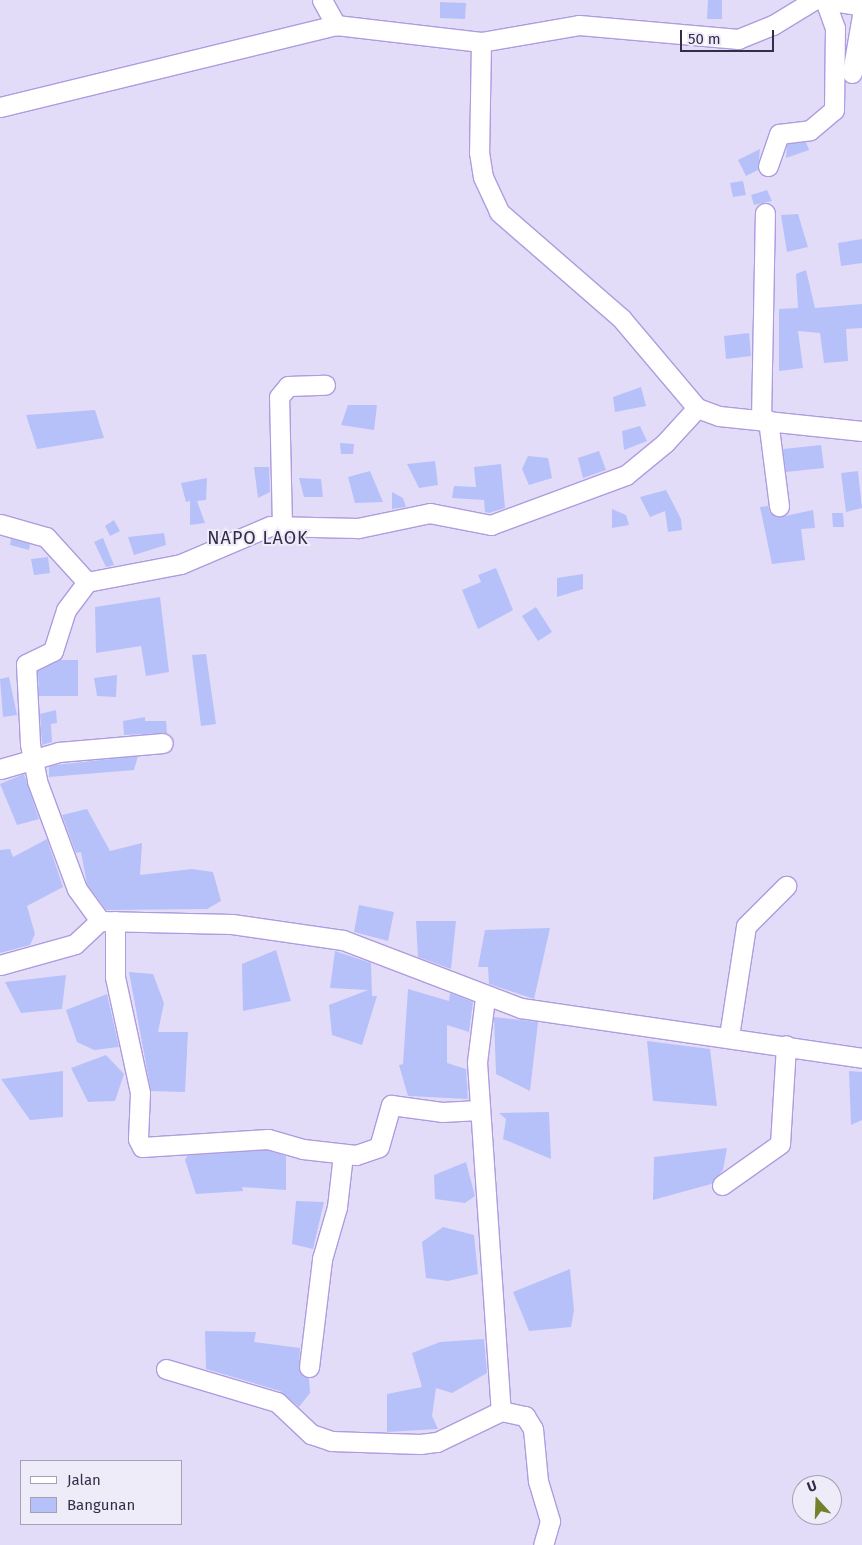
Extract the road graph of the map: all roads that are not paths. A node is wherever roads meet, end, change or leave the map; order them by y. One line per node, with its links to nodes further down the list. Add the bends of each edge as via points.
1 (322, 0): 6 (street)
2 (814, 0): 7 (street, via 773,25 738,39 579,25)
3 (825, 0): 4 (street); 10 (street, via 835,28 834,110 810,130 779,134)
4 (862, 6)
5 (862, 15): 8 (street)
6 (336, 25): 7 (street); 9 (street)
7 (482, 42): 13 (street, via 479,152 483,177 499,212 621,318)
8 (852, 73)
9 (0, 107)
10 (768, 166)
11 (765, 213): 14 (street)
12 (326, 385): 18 (street, via 288,386 279,397)
13 (697, 408): 14 (street, via 718,416); 18 (street, via 665,443 626,475 491,525 430,513 358,528)
14 (765, 419): 15 (street); 16 (street)
15 (862, 430)
16 (779, 506)
17 (0, 524): 19 (street, via 46,537)
18 (282, 526): 19 (street, via 242,534 181,564)
19 (87, 582): 21 (street, via 66,610 53,651 26,664)
20 (163, 743): 21 (street)
21 (32, 759): 22 (street); 24 (street, via 77,889)
22 (0, 769)
23 (786, 886): 27 (street, via 746,926)
24 (108, 921): 25 (street, via 75,944); 26 (street, via 232,924 363,944); 31 (street, via 115,978 140,1092 140,1145 268,1139)
25 (0, 965)
26 (485, 998): 27 (street, via 560,1016); 30 (street, via 477,1062)
27 (729, 1036): 28 (street)
28 (786, 1045): 29 (street); 32 (street, via 780,1144)
29 (862, 1058)
30 (480, 1110): 31 (street, via 442,1112 391,1105 379,1147); 35 (street)
31 (343, 1154): 33 (street, via 337,1206 322,1259)
32 (722, 1185)
33 (309, 1368)
34 (166, 1369): 35 (street, via 277,1402 311,1434 331,1442 438,1442)
35 (501, 1411): 36 (street, via 525,1416 533,1429 538,1481 550,1521)
36 (543, 1545)

